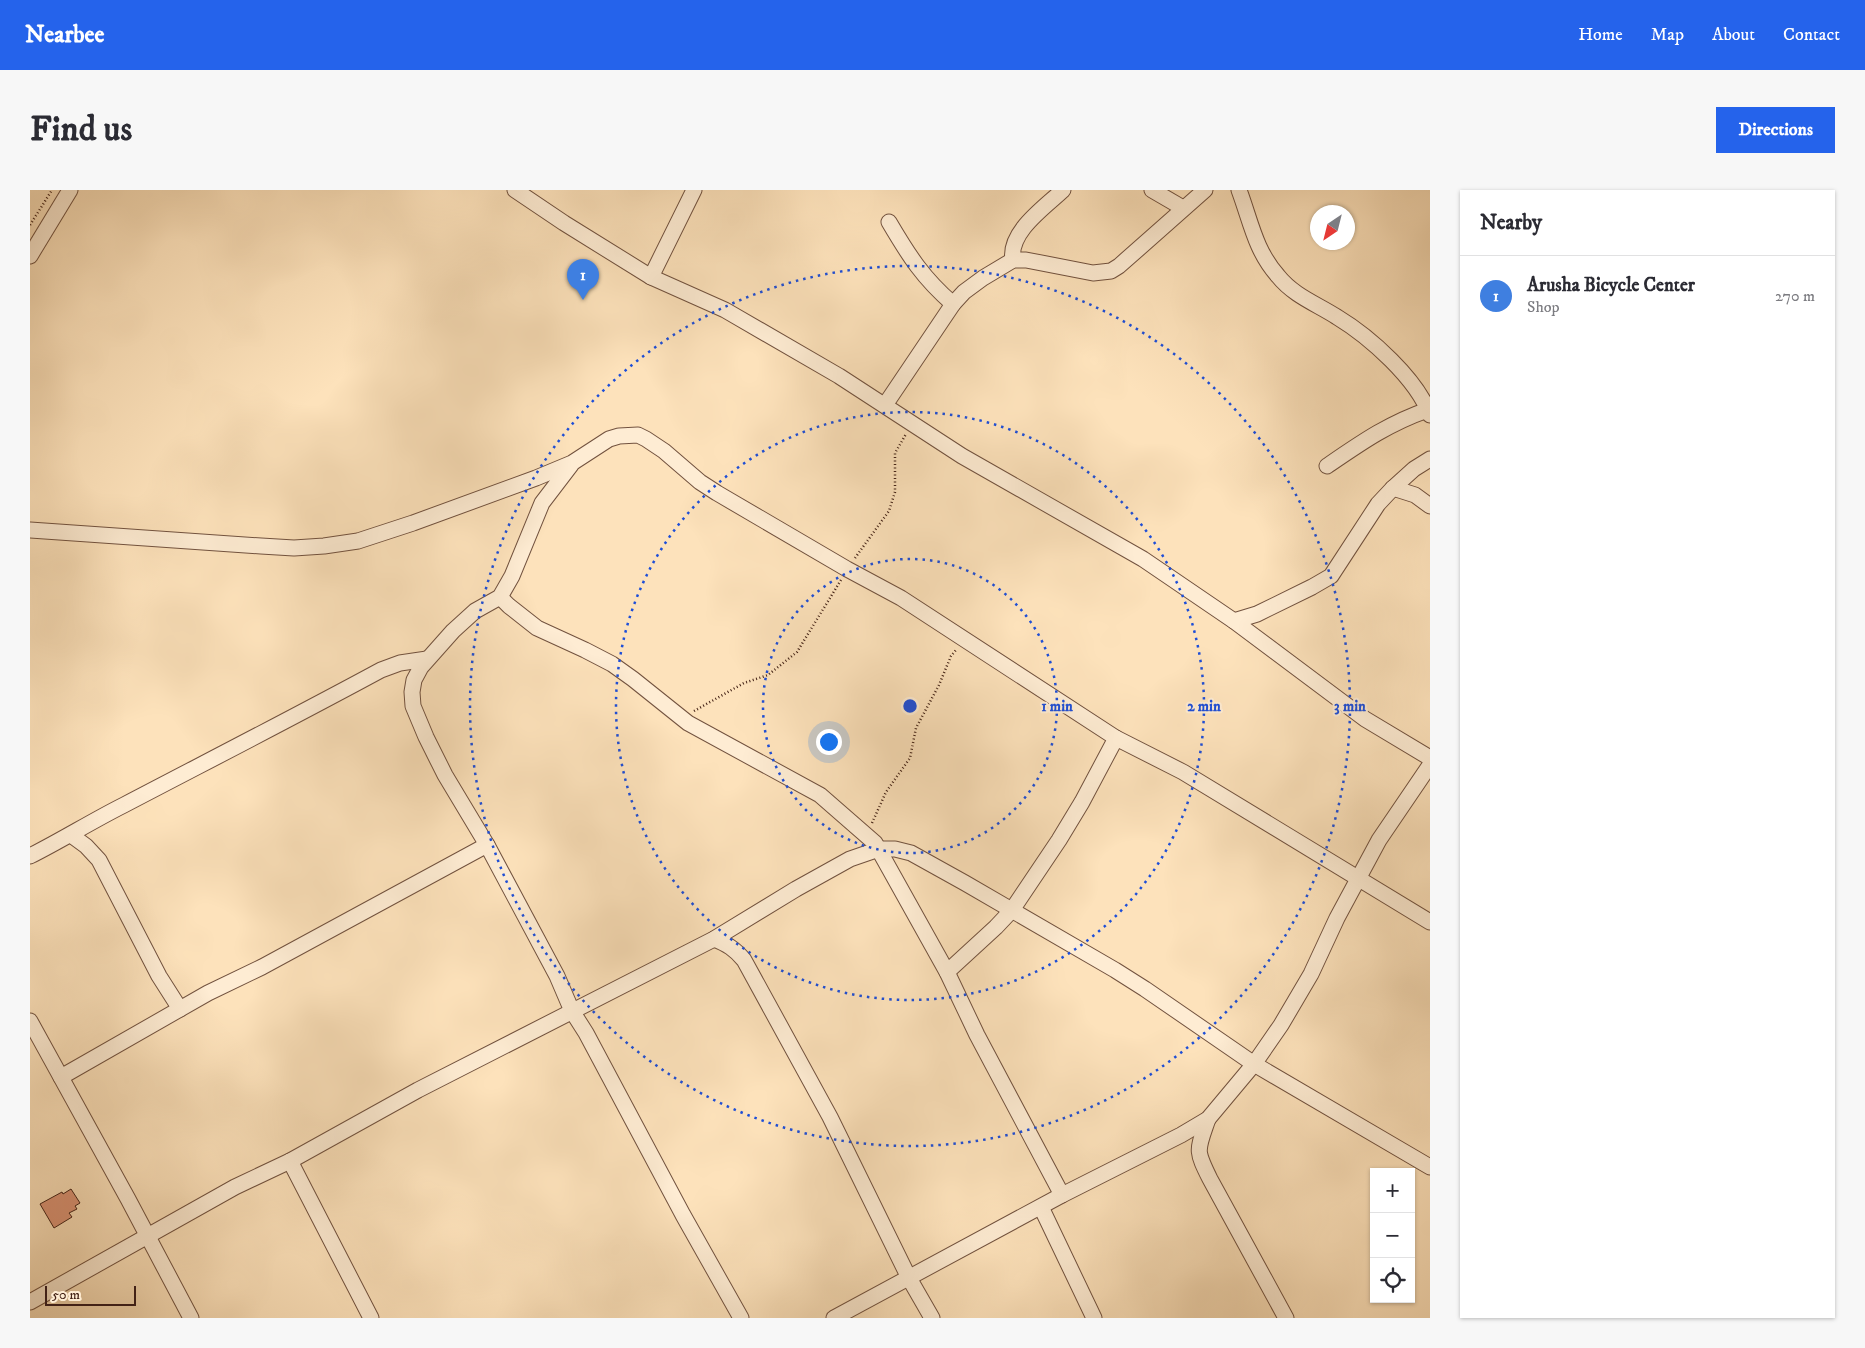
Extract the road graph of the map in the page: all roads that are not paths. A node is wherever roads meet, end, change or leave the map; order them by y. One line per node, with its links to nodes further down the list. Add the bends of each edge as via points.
1 (70, 190): 10 (street)
2 (515, 190): 12 (street)
3 (694, 190): 12 (street)
4 (1063, 190): 11 (street, via 1024,226 1012,253)
5 (1152, 190): 8 (street)
6 (1205, 190): 8 (street)
7 (1239, 190): 15 (street, via 1259,249 1278,277 1303,298 1361,334 1413,385)
8 (1183, 208): 11 (street, via 1111,271 1093,273)
9 (889, 222): 13 (street, via 920,271)
10 (30, 256)
11 (1014, 260): 13 (street, via 983,278)
12 (651, 277): 14 (street, via 725,310)
13 (953, 304): 14 (street)
14 (886, 405): 23 (street, via 999,478 1143,559)
15 (1429, 411): 18 (street, via 1401,419 1380,430)
16 (1430, 458): 19 (street)
17 (572, 463): 21 (street, via 413,523 358,541 324,546 269,546); 22 (street, via 542,503); 25 (street, via 609,439 638,435 664,451 700,482 901,598)
18 (1327, 466)
19 (1393, 488): 20 (street, via 1415,495); 23 (street, via 1378,504 1331,576 1257,614)
20 (1430, 506)
21 (30, 530)
22 (500, 597): 24 (street, via 463,621); 30 (street, via 537,628 612,664 688,723 820,795)
23 (1234, 620): 26 (street, via 1365,719)
24 (427, 660): 28 (street, via 400,663 381,670); 29 (street, via 414,680 413,706 445,775)
25 (1116, 738): 32 (street, via 1182,772); 33 (street, via 1068,825)
26 (1430, 758)
27 (1430, 765): 32 (street)
28 (71, 835): 31 (street); 37 (street, via 99,860)
29 (487, 845): 37 (street); 38 (street, via 557,976)
30 (879, 848): 33 (street, via 911,853); 35 (street, via 850,859); 36 (street)
31 (30, 856)
32 (1358, 878): 34 (street); 40 (street, via 1298,997)
33 (1012, 910): 36 (street); 40 (street, via 1145,989)
34 (1430, 922)
35 (714, 939): 38 (street); 48 (street, via 728,944 744,960 830,1116)
36 (947, 972): 45 (street)
37 (180, 1009): 41 (street)
38 (572, 1011): 43 (street, via 418,1090); 52 (street)
39 (30, 1021): 41 (street)
40 (1254, 1064): 42 (street); 44 (street)
41 (61, 1077): 47 (street)
42 (1208, 1119): 45 (street); 56 (street, via 1199,1144 1199,1157)
43 (290, 1161): 47 (street); 51 (street)
44 (1430, 1167)
45 (1062, 1196): 46 (street)
46 (1041, 1207): 48 (street); 55 (street)
47 (147, 1236): 49 (street); 50 (street)
48 (909, 1278): 53 (street); 54 (street)
49 (30, 1302)
50 (191, 1318)
51 (371, 1318)
52 (741, 1318)
53 (834, 1318)
54 (932, 1318)
55 (1094, 1318)
56 (1286, 1318)

